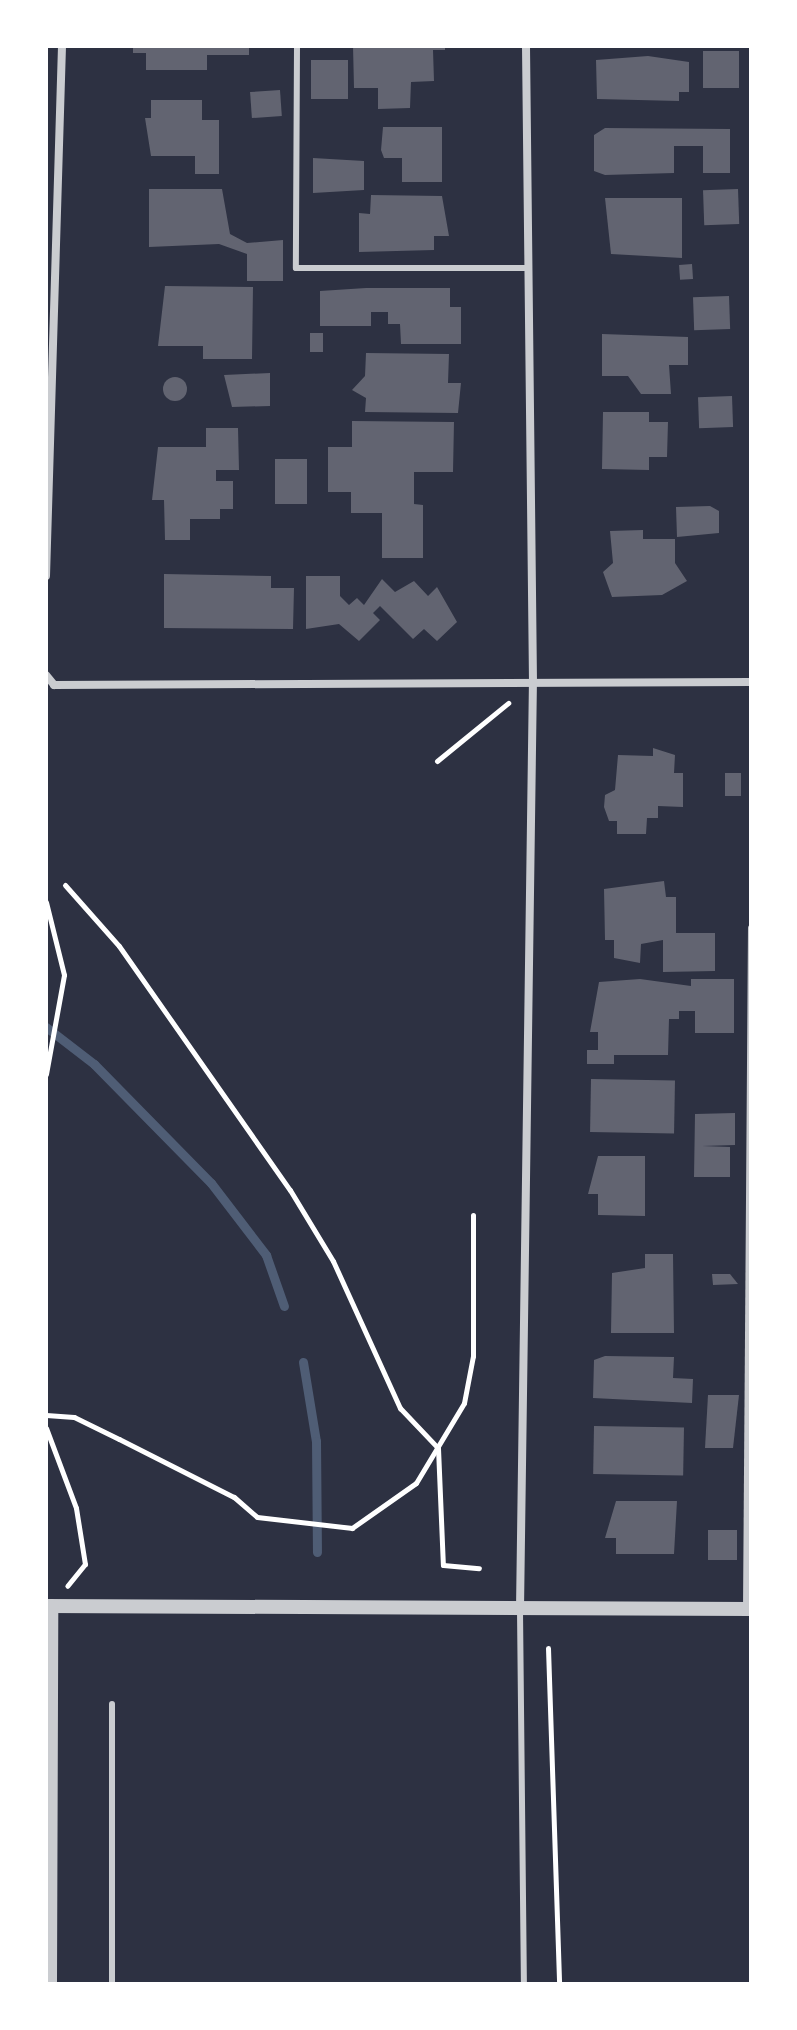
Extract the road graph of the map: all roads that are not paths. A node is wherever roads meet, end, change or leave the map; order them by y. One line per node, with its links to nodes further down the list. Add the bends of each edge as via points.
1 (62, 46): 5 (street)
2 (297, 46): 4 (lane, via 296,268)
3 (526, 46): 4 (street)
4 (528, 268): 8 (street)
5 (46, 576)
6 (46, 675): 8 (street, via 54,685)
7 (751, 682): 8 (street)
8 (533, 683): 12 (street)
9 (751, 928): 11 (lane)
10 (48, 1606): 12 (street); 14 (street)
11 (749, 1609): 12 (street)
12 (520, 1611): 16 (lane)
13 (112, 1704): 15 (lane)
14 (50, 1984)
15 (112, 1984)
16 (524, 1984)

